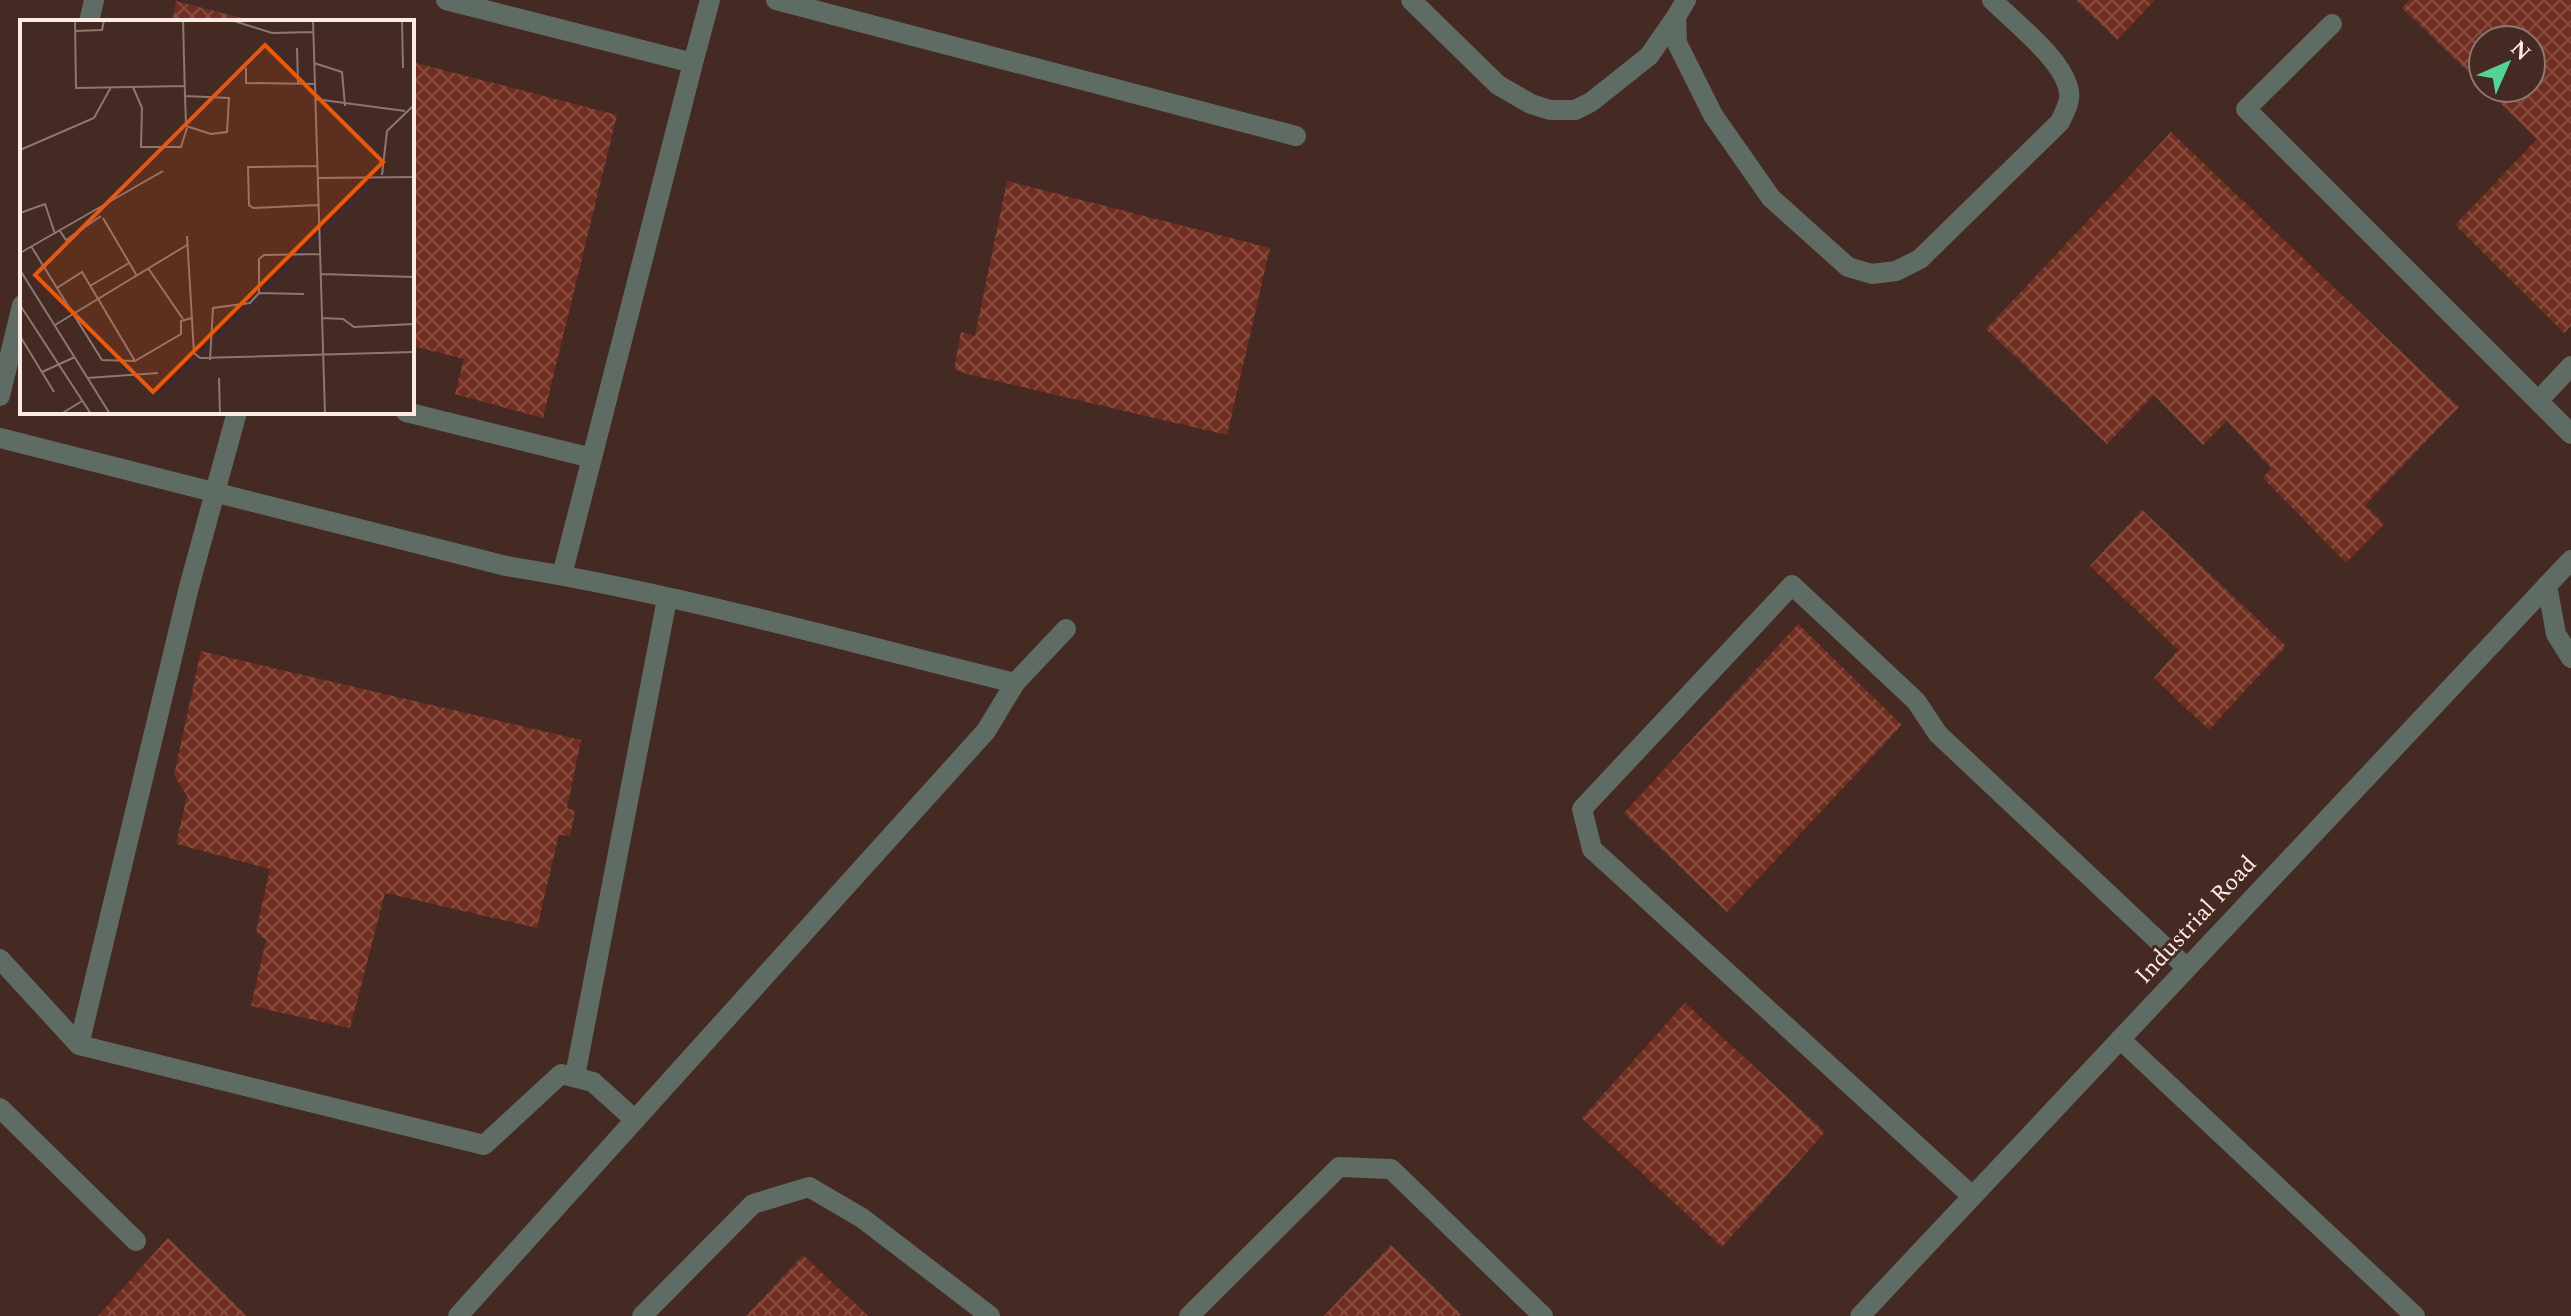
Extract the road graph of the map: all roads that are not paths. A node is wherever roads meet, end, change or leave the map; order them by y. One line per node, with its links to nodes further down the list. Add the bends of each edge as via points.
1 (94, 0): 8 (street)
2 (446, 0): 10 (street)
3 (710, 0): 10 (street)
4 (776, 0): 11 (street)
5 (1411, 0): 7 (street, via 1498,85 1550,110 1575,110 1591,102 1649,56)
6 (1992, 0): 7 (street, via 2065,77 2070,95 2060,122 1920,259 1896,271 1872,274 1848,267 1771,198 1713,115 1677,43)
7 (1681, 8)
8 (89, 20)
9 (2332, 24): 15 (street, via 2246,109)
10 (693, 63): 20 (street)
11 (1296, 136)
12 (20, 313): 14 (street)
13 (2571, 366): 15 (street)
14 (0, 396)
15 (2539, 400): 18 (street)
16 (236, 414): 21 (street)
17 (414, 414): 20 (street)
18 (2571, 434)
19 (0, 438): 21 (street)
20 (592, 458): 23 (street)
21 (217, 492): 23 (street, via 506,566); 32 (street, via 189,587)
22 (2571, 560): 24 (street, Industrial Road)
23 (562, 575): 25 (street)
24 (2547, 585): 27 (street, via 2556,634); 30 (street, Industrial Road)
25 (667, 599): 28 (street); 33 (street)
26 (1066, 629): 28 (street)
27 (2571, 658)
28 (1015, 683): 35 (street, via 986,731)
29 (0, 959): 32 (street)
30 (2187, 968): 31 (street, Industrial Road); 36 (street, via 1938,734 1916,701 1792,585 1582,809 1592,849)
31 (2120, 1039): 36 (street, Industrial Road); 44 (street)
32 (79, 1045): 33 (street, via 484,1145 561,1074)
33 (575, 1076): 35 (street, via 593,1082)
34 (0, 1108): 37 (street)
35 (635, 1120): 38 (street)
36 (1972, 1196): 43 (street, Industrial Road)
37 (136, 1241)
38 (458, 1316)
39 (642, 1316): 40 (street, via 753,1204 809,1187 862,1218)
40 (990, 1316)
41 (1189, 1316): 42 (street, via 1339,1167 1391,1169)
42 (1543, 1316)
43 (1860, 1316)
44 (2415, 1316)

